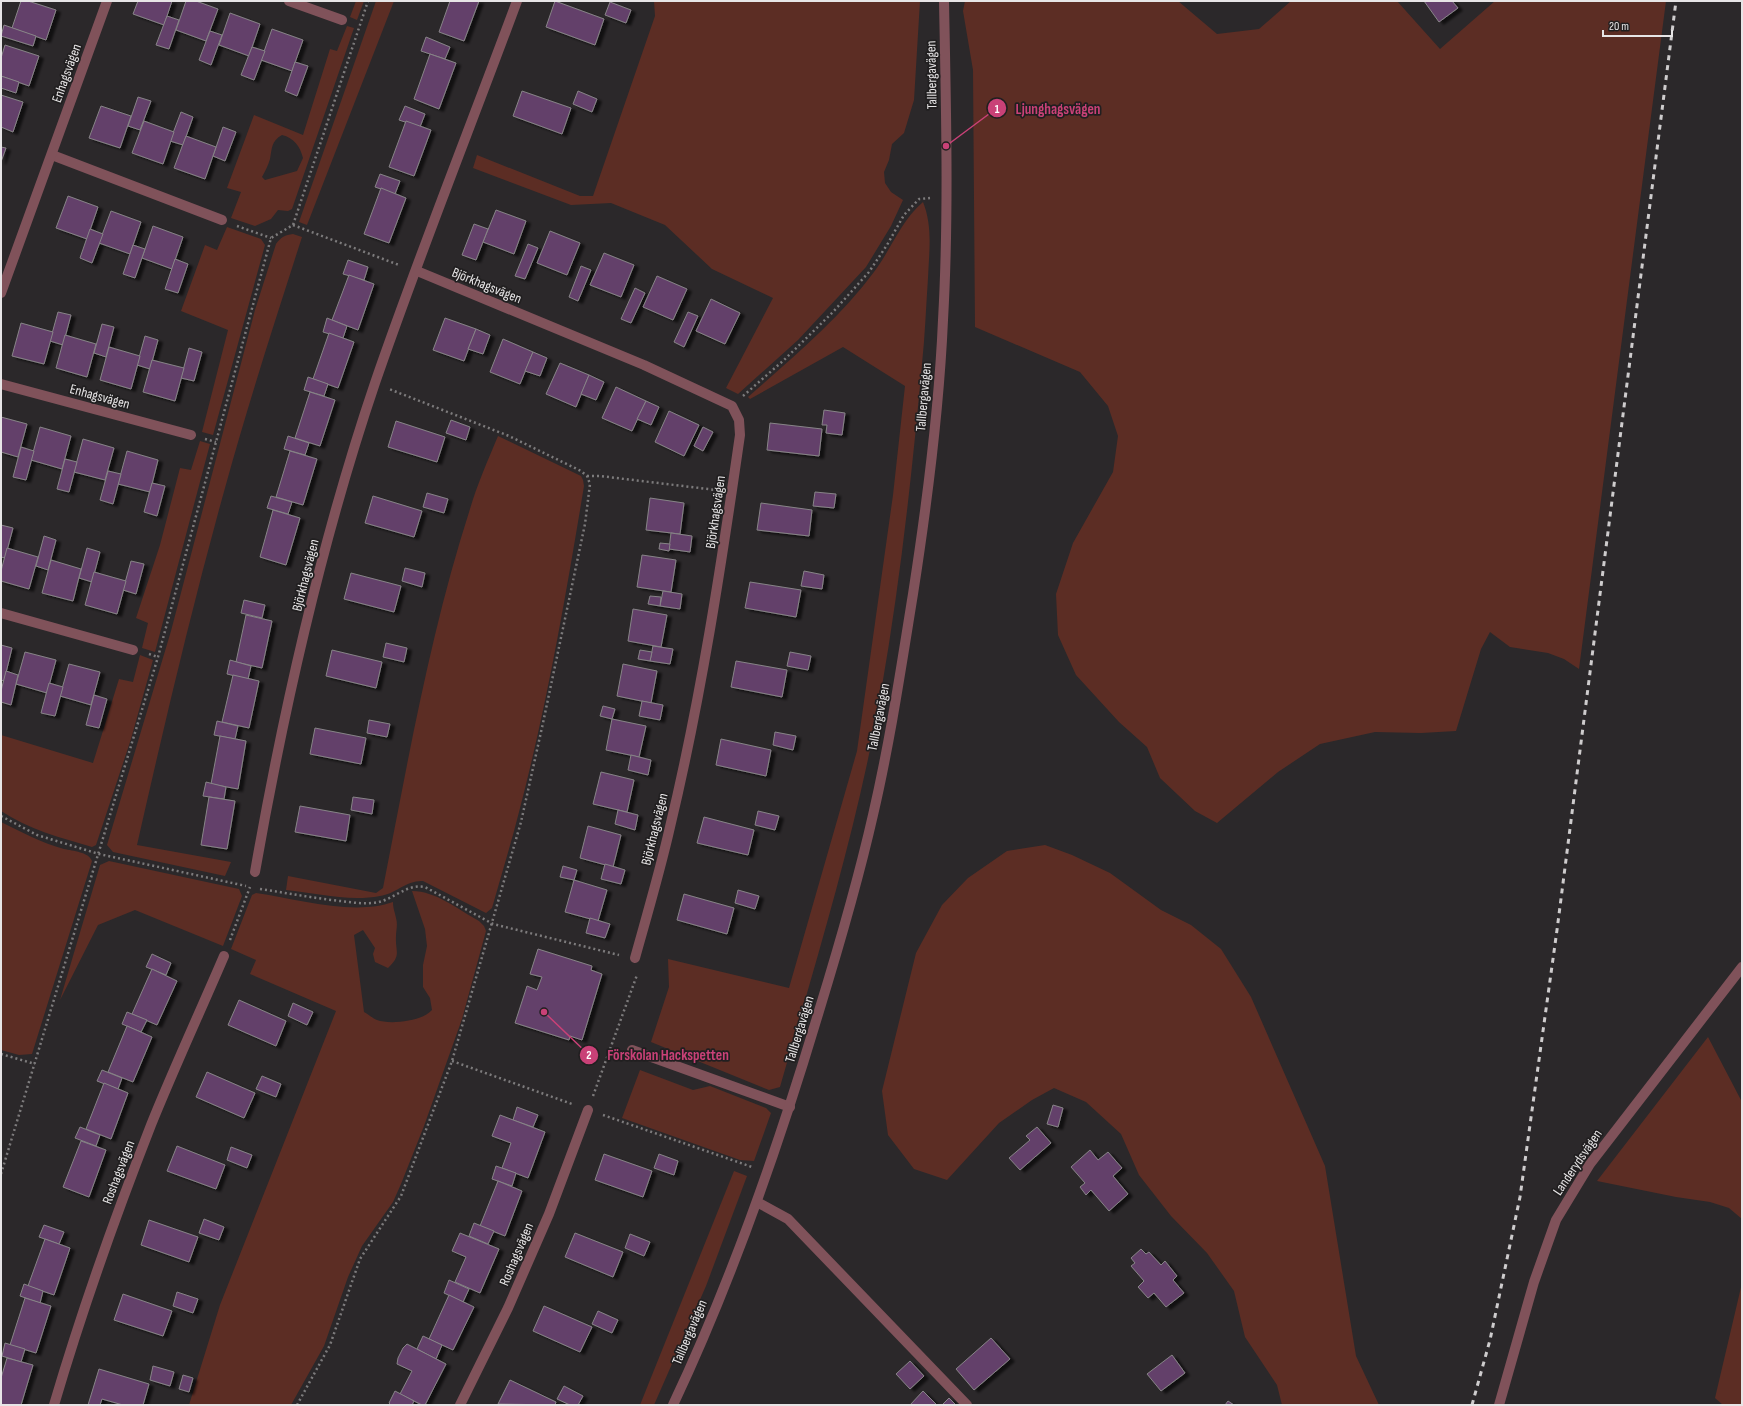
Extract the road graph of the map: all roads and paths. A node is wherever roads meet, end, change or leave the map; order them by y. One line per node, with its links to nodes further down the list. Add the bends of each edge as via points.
1 (107, 1): 7 (street, Enhagsvägen)
2 (289, 1): 6 (street)
3 (368, 1): 10 (path)
4 (517, 1): 12 (street, Björkhagsvägen)
5 (944, 1): 8 (street, Tallbergavägen)
6 (342, 20)
7 (52, 155): 9 (street); 13 (street, Enhagsvägen)
8 (947, 197): 16 (path, via 919,199 904,215 869,272 833,312); 35 (street, Tallbergavägen, via 943,322 928,500 894,712 873,816 844,927)
9 (222, 220): 11 (path)
10 (293, 225): 11 (path); 12 (path)
11 (271, 238): 23 (path, via 158,657)
12 (416, 271): 15 (street, Björkhagsvägen); 16 (street, Björkhagsvägen, via 644,365)
13 (1, 293)
14 (1, 384): 17 (street, Enhagsvägen)
15 (375, 384): 18 (path, via 509,436); 24 (street, Björkhagsvägen, via 321,565 275,761)
16 (732, 406): 19 (street, Björkhagsvägen, via 740,420)
17 (191, 436)
18 (587, 476): 19 (path); 27 (path, via 590,484 585,524 543,723 521,822)
19 (732, 492): 29 (street, Björkhagsvägen, via 699,690 670,828)
20 (1, 613): 21 (street)
21 (133, 650)
22 (1, 816): 23 (path, via 37,835)
23 (99, 854): 25 (path); 34 (path)
24 (255, 872): 25 (path)
25 (250, 887): 28 (path)
26 (258, 888): 27 (path, via 371,904 382,902 411,887 425,887)
27 (492, 924): 29 (path); 33 (path)
28 (224, 956): 40 (street, Roshagsvägen, via 152,1124 112,1228)
29 (635, 958): 36 (path, via 638,970)
30 (1742, 967): 45 (street, Landerydsvägen, via 1590,1164 1556,1220 1534,1282)
31 (632, 1050): 35 (street)
32 (1, 1054): 34 (path)
33 (452, 1061): 36 (path); 41 (path, via 401,1196 360,1259 330,1345)
34 (35, 1064): 38 (path)
35 (790, 1107): 37 (street, Tallbergavägen)
36 (588, 1110): 37 (path); 42 (street, Roshagsvägen, via 508,1308)
37 (767, 1173): 39 (street, Tallbergavägen)
38 (1, 1174)
39 (757, 1202): 43 (street, Tallbergavägen); 44 (street, via 788,1219)
40 (54, 1405)
41 (297, 1405)
42 (460, 1405)
43 (673, 1405)
44 (967, 1405)
45 (1499, 1405)

